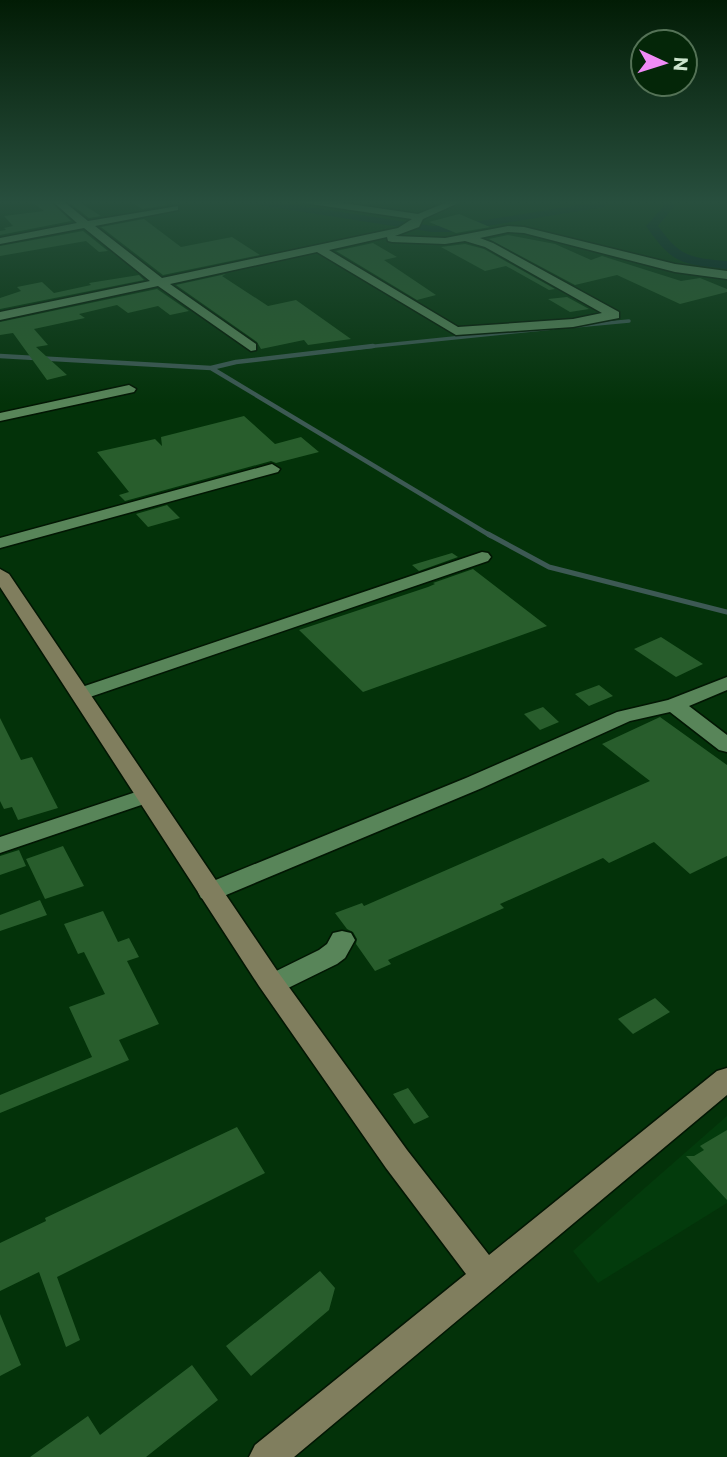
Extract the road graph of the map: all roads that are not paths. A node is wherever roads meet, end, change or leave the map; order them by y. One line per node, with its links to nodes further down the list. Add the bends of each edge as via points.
1 (141, 268): 7 (street)
2 (225, 268): 7 (street)
3 (351, 268): 4 (street, via 456,331 573,323 614,314)
4 (531, 268)
5 (676, 268): 6 (street)
6 (727, 275)
7 (159, 282): 8 (street); 9 (street)
8 (0, 316)
9 (251, 347)
10 (129, 389): 11 (street)
11 (0, 417)
12 (272, 469): 13 (street)
13 (0, 543)
14 (482, 557): 17 (street)
15 (0, 574): 17 (main road)
16 (727, 683): 18 (street)
17 (80, 694): 20 (main road)
18 (674, 705): 19 (street); 22 (street, via 624,716)
19 (727, 745)
20 (145, 796): 21 (street); 22 (main road)
21 (0, 845)
22 (210, 892): 24 (main road)
23 (342, 940): 24 (street, via 328,957)
24 (273, 984): 26 (main road, via 412,1182)
25 (727, 1079): 26 (main road)
26 (486, 1276): 27 (main road)
27 (267, 1457)

